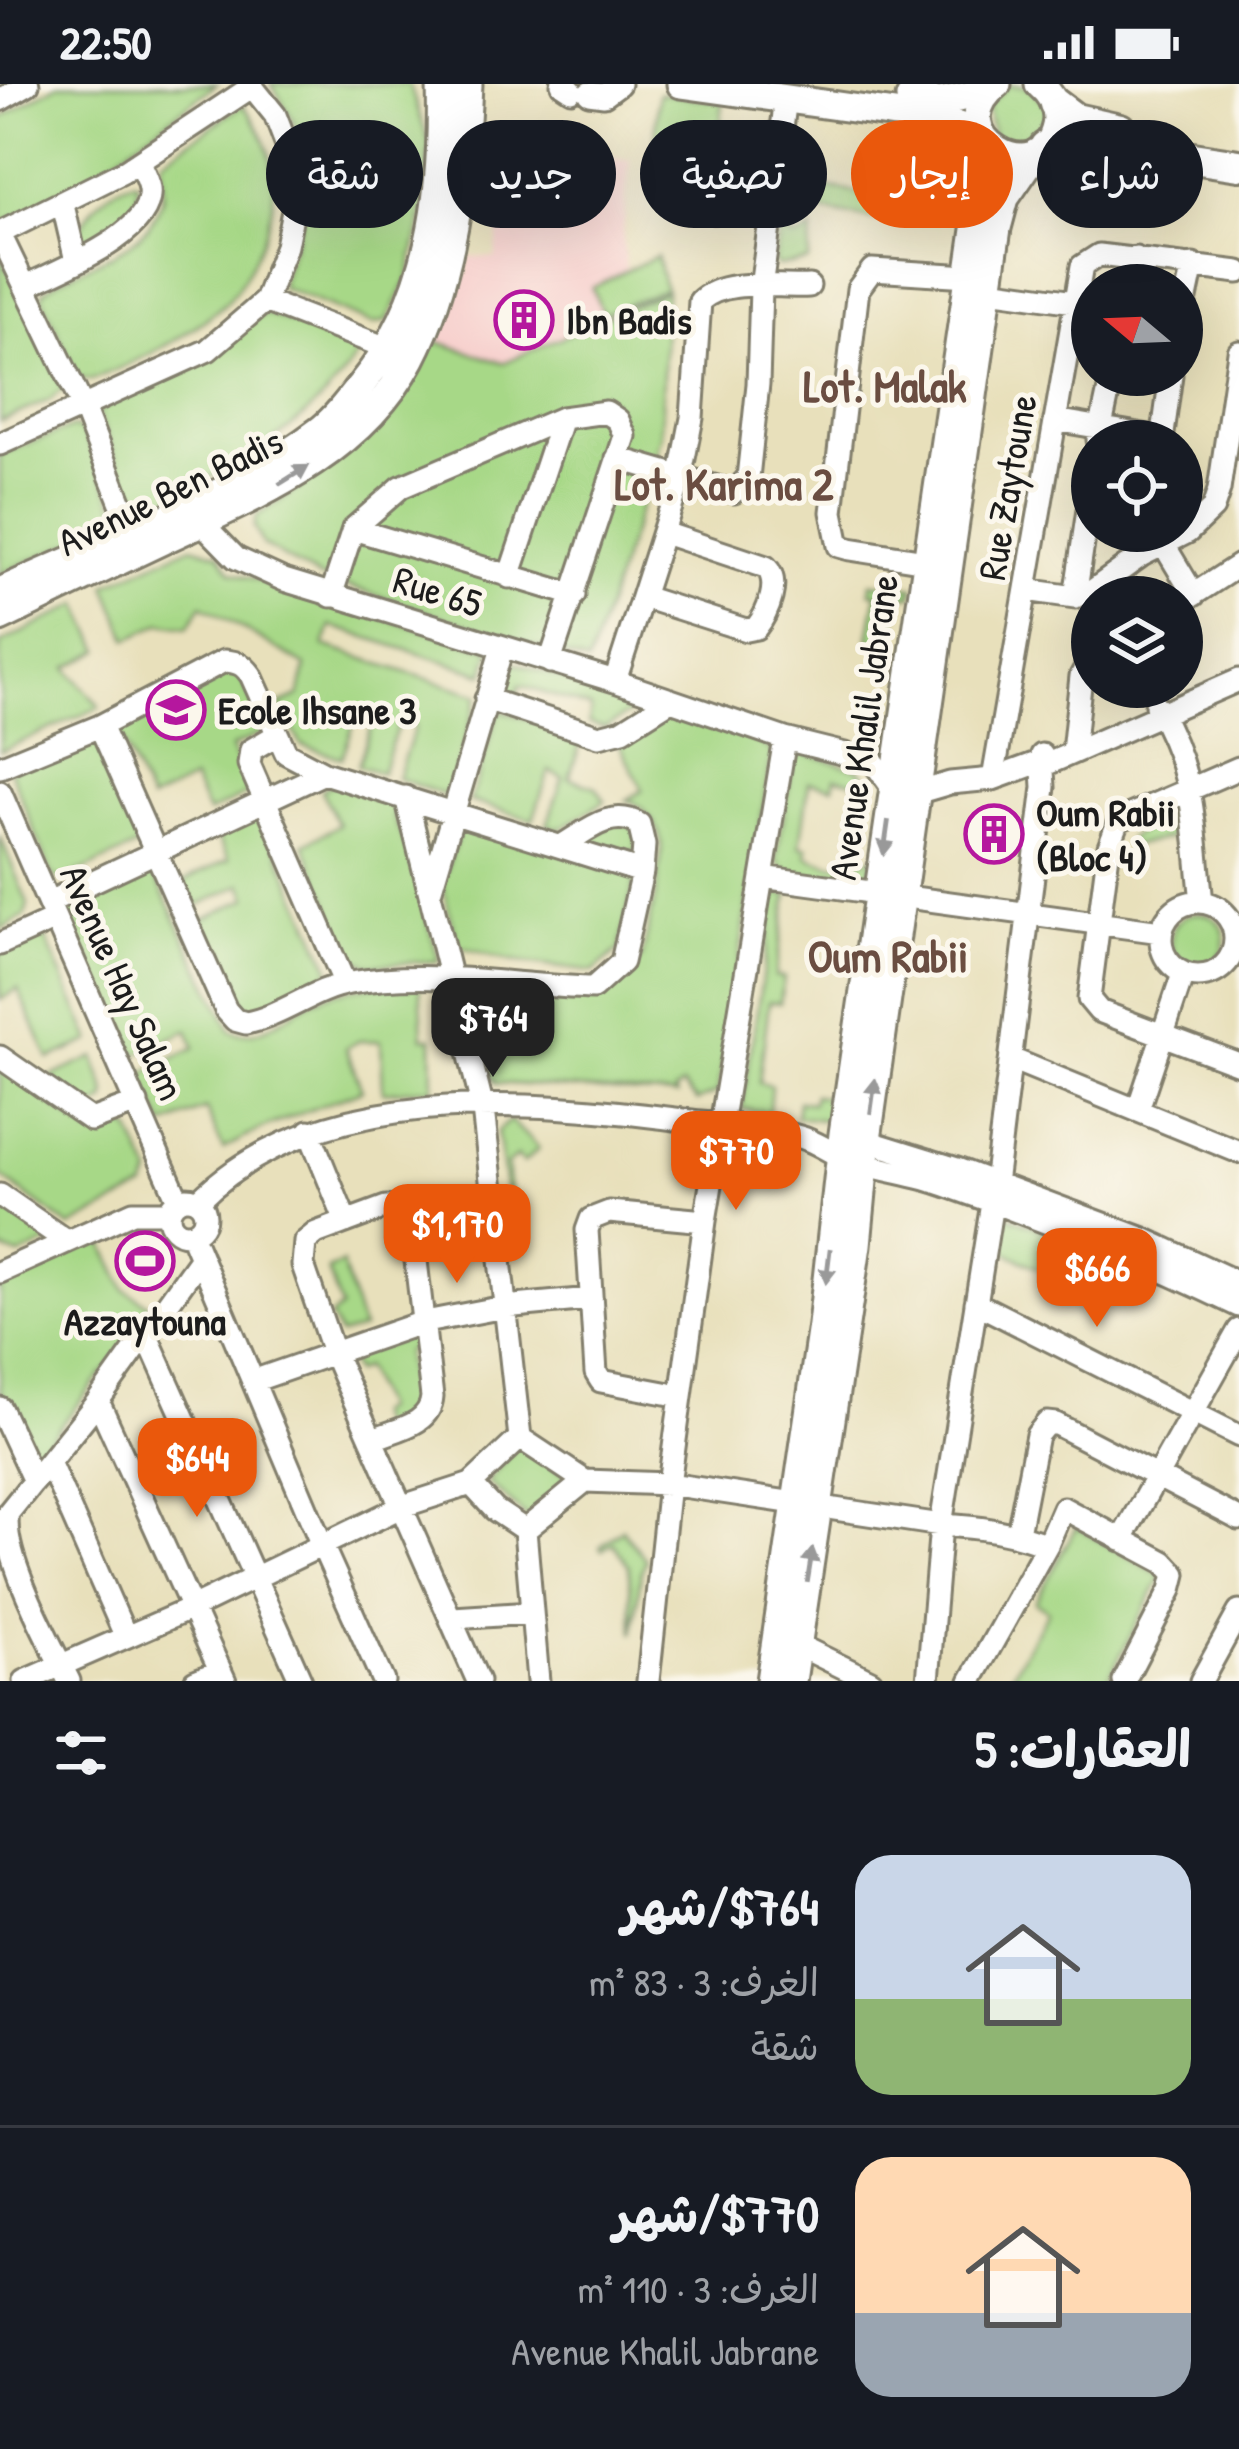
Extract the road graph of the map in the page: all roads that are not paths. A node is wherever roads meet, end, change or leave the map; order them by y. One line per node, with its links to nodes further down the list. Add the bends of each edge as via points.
1 (28, 84): 11 (street)
2 (441, 84): 39 (main road, Avenue Ben Badis, via 431,237)
3 (468, 84): 39 (main road, Avenue Ben Badis, via 440,284)
4 (619, 84): 8 (street, via 612,92)
5 (681, 84): 9 (main road)
6 (252, 85): 18 (street); 36 (street, via 290,154 295,200)
7 (993, 87): 9 (main road, via 940,102); 13 (main road, Avenue Khalil Jabrane)
8 (574, 89)
9 (796, 91): 12 (main road)
10 (1048, 91): 14 (main road, Avenue Khalil Jabrane); 15 (highway, via 1063,112 1090,125)
11 (0, 100)
12 (938, 120)
13 (979, 120)
14 (1056, 120)
15 (1239, 148)
16 (1037, 154): 31 (main road, Avenue Khalil Jabrane, via 1005,198)
17 (1203, 160): 19 (highway)
18 (138, 162): 20 (street); 25 (street, via 149,187 141,215)
19 (1239, 165)
20 (62, 205): 23 (street); 25 (street)
21 (768, 228): 34 (street)
22 (981, 228): 31 (main road, Avenue Khalil Jabrane)
23 (0, 233): 32 (street)
24 (1136, 258): 26 (street, Rue Zaytoune); 27 (street); 28 (street)
25 (76, 261): 32 (street)
26 (1084, 264)
27 (1135, 264)
28 (1185, 264)
29 (1203, 267): 30 (street)
30 (1239, 272)
31 (979, 283): 35 (street); 56 (main road, Avenue Khalil Jabrane); 56 (street, via 886,268 872,270 858,289 835,536 850,549); 80 (main road, Avenue Khalil Jabrane)
32 (26, 286): 40 (street)
33 (809, 286): 34 (street)
34 (761, 288): 46 (street, via 727,286 700,302); 46 (street, via 748,478 734,492)
35 (1071, 301)
36 (266, 302): 39 (street); 40 (street, via 208,350)
37 (1071, 321): 42 (street, Rue Zaytoune)
38 (1239, 352): 47 (street)
39 (400, 353): 49 (main road, Avenue Ben Badis, one-way to 39, via 268,491 362,425); 51 (main road, Avenue Ben Badis, via 322,430)
40 (83, 407): 44 (street); 51 (street)
41 (562, 418): 45 (street, via 606,412 618,420 625,436); 50 (street, via 401,487); 59 (street)
42 (1055, 420): 43 (street); 61 (street, Rue Zaytoune)
43 (1071, 425)
44 (0, 444)
45 (617, 458): 46 (street); 64 (street)
46 (680, 479): 52 (street)
47 (1229, 493): 48 (street)
48 (1203, 519)
49 (200, 522): 63 (street, Rue 65, via 236,557); 67 (main road, Avenue Ben Badis)
50 (352, 529): 59 (street); 63 (street)
51 (132, 531): 62 (main road, Avenue Ben Badis)
52 (664, 533): 66 (street); 66 (street, via 766,567 774,584 762,620 746,630)
53 (1142, 552): 55 (street)
54 (1149, 552): 55 (street)
55 (1142, 555): 58 (street)
56 (926, 561): 80 (main road, Avenue Khalil Jabrane)
57 (1239, 565): 60 (street)
58 (1113, 576)
59 (508, 577): 64 (street)
60 (1203, 588)
61 (1026, 590): 65 (street); 87 (street, Rue Zaytoune)
62 (0, 592)
63 (331, 596): 68 (street, Rue 65)
64 (574, 596): 69 (street)
65 (1071, 596)
66 (643, 597): 72 (street)
67 (0, 617)
68 (502, 648): 69 (street, Rue 65); 73 (street)
69 (550, 662): 72 (street, Rue 65)
70 (1239, 669): 76 (street)
71 (1239, 680): 76 (street)
72 (616, 681): 74 (street, Rue 65)
73 (486, 699): 74 (street, via 599,736); 94 (street)
74 (669, 701): 79 (street, Rue 65)
75 (1078, 708): 81 (street)
76 (1158, 710): 81 (street); 89 (street)
77 (100, 726): 78 (street, via 233,662 251,675); 84 (street); 96 (street)
78 (275, 736): 86 (street, via 286,753); 93 (street, via 248,757)
79 (785, 739): 82 (street, Rue 65); 98 (street)
80 (910, 747): 82 (street); 88 (street); 90 (main road, Avenue Khalil Jabrane)
81 (1074, 747): 83 (street)
82 (873, 761): 90 (street)
83 (1040, 761): 87 (street); 103 (street)
84 (0, 767)
85 (1239, 768): 89 (street)
86 (324, 773): 92 (street); 93 (street)
87 (993, 779): 88 (street)
88 (950, 783): 90 (street)
89 (1191, 788): 101 (street); 104 (street, via 1119,820)
90 (904, 791): 100 (main road, Avenue Khalil Jabrane)
91 (0, 793): 102 (street, Avenue Hay Salam)
92 (406, 797): 94 (street); 99 (street)
93 (265, 803): 96 (street); 109 (street)
94 (453, 812): 95 (street); 99 (street)
95 (563, 845): 97 (street); 97 (street, via 626,816 639,824)
96 (157, 853): 102 (street); 109 (street, via 235,1020 260,1021)
97 (642, 872): 108 (street, via 622,962 593,988)
98 (762, 878): 100 (street); 117 (street)
99 (429, 893): 108 (street)
100 (890, 896): 103 (street); 119 (main road, Avenue Khalil Jabrane)
101 (1202, 902): 105 (street, via 1177,908); 107 (street, via 1226,915 1234,950 1219,970)
102 (52, 911): 106 (street); 114 (street, Avenue Hay Salam)
103 (1028, 914): 104 (street); 112 (street)
104 (1098, 924): 105 (street); 110 (street, via 1092,1006)
105 (1161, 932): 107 (street, via 1165,957)
106 (0, 944)
107 (1184, 974): 110 (street)
108 (453, 978): 109 (street); 115 (street)
109 (345, 984)
110 (1162, 1037): 113 (street); 116 (street)
111 (0, 1057): 114 (street, via 91,1120)
112 (1010, 1059): 116 (street); 121 (street)
113 (1239, 1064)
114 (137, 1103): 123 (street, Avenue Hay Salam)
115 (484, 1108): 117 (street); 118 (street, via 381,1115); 134 (street)
116 (1138, 1109): 120 (street)
117 (721, 1125): 119 (street); 124 (street)
118 (309, 1131): 123 (street); 125 (street)
119 (847, 1147): 121 (street); 154 (main road, Avenue Khalil Jabrane)
120 (1239, 1152)
121 (994, 1192): 130 (street, via 1144,1238); 132 (street); 133 (street)
122 (0, 1196): 127 (street)
123 (182, 1204): 126 (street, via 174,1229); 126 (street, via 205,1210 205,1223); 127 (street, via 133,1212)
124 (705, 1221): 131 (street, via 600,1213 591,1219); 140 (street)
125 (346, 1222): 135 (street, via 386,1207 406,1214); 138 (street, via 316,1233 303,1252)
126 (191, 1234): 128 (street)
127 (65, 1240): 129 (street)
128 (201, 1257): 137 (street); 139 (street)
129 (0, 1272)
130 (1239, 1283)
131 (590, 1299): 134 (street); 140 (street, via 601,1381)
132 (976, 1303): 143 (street); 158 (street)
133 (1239, 1305): 136 (street)
134 (504, 1306): 135 (street); 146 (street)
135 (420, 1323): 138 (street); 145 (street, via 431,1409)
136 (1238, 1331): 143 (street)
137 (146, 1334): 141 (street); 165 (street)
138 (333, 1352): 139 (street); 145 (street)
139 (254, 1381): 162 (street)
140 (681, 1396): 152 (street)
141 (98, 1400): 147 (street); 166 (street)
142 (0, 1408): 149 (street)
143 (1190, 1411): 144 (street); 148 (street)
144 (1239, 1436)
145 (374, 1438): 155 (street)
146 (520, 1438): 150 (street); 151 (street)
147 (49, 1462): 149 (street); 170 (street)
148 (1156, 1475): 153 (street, via 1047,1423); 157 (street); 161 (street)
149 (34, 1481): 164 (street, via 4,1526)
150 (585, 1481): 152 (street); 159 (street)
151 (471, 1484): 155 (street); 159 (street)
152 (669, 1484): 154 (street); 181 (street)
153 (1024, 1488): 156 (street); 160 (street)
154 (807, 1504): 158 (street); 171 (main road, Avenue Khalil Jabrane, one-way to 154); 182 (main road, Avenue Khalil Jabrane)
155 (403, 1506): 162 (street); 169 (street)
156 (1063, 1508): 161 (street); 163 (street)
157 (1239, 1519)
158 (941, 1525): 160 (street); 185 (street)
159 (525, 1530): 168 (street)
160 (1018, 1533): 163 (street)
161 (1121, 1540): 174 (street, via 1164,1562 1175,1580)
162 (321, 1543): 165 (street); 175 (street)
163 (1047, 1545): 186 (street)
164 (7, 1575): 172 (street)
165 (254, 1578): 166 (street); 178 (street)
166 (190, 1609): 170 (street); 173 (street)
167 (1239, 1612): 187 (street)
168 (532, 1613): 169 (street); 180 (street)
169 (453, 1618): 179 (street)
170 (125, 1634): 172 (street)
171 (798, 1645): 183 (main road, Avenue Khalil Jabrane); 184 (street)
172 (65, 1673): 176 (street)
173 (222, 1676): 177 (street)
174 (1130, 1679)
175 (382, 1680)
176 (25, 1681)
177 (195, 1681)
178 (301, 1681)
179 (478, 1681)
180 (538, 1681)
181 (648, 1681)
182 (770, 1681)
183 (791, 1681)
184 (871, 1681)
185 (928, 1681)
186 (971, 1681)
187 (1201, 1681)

